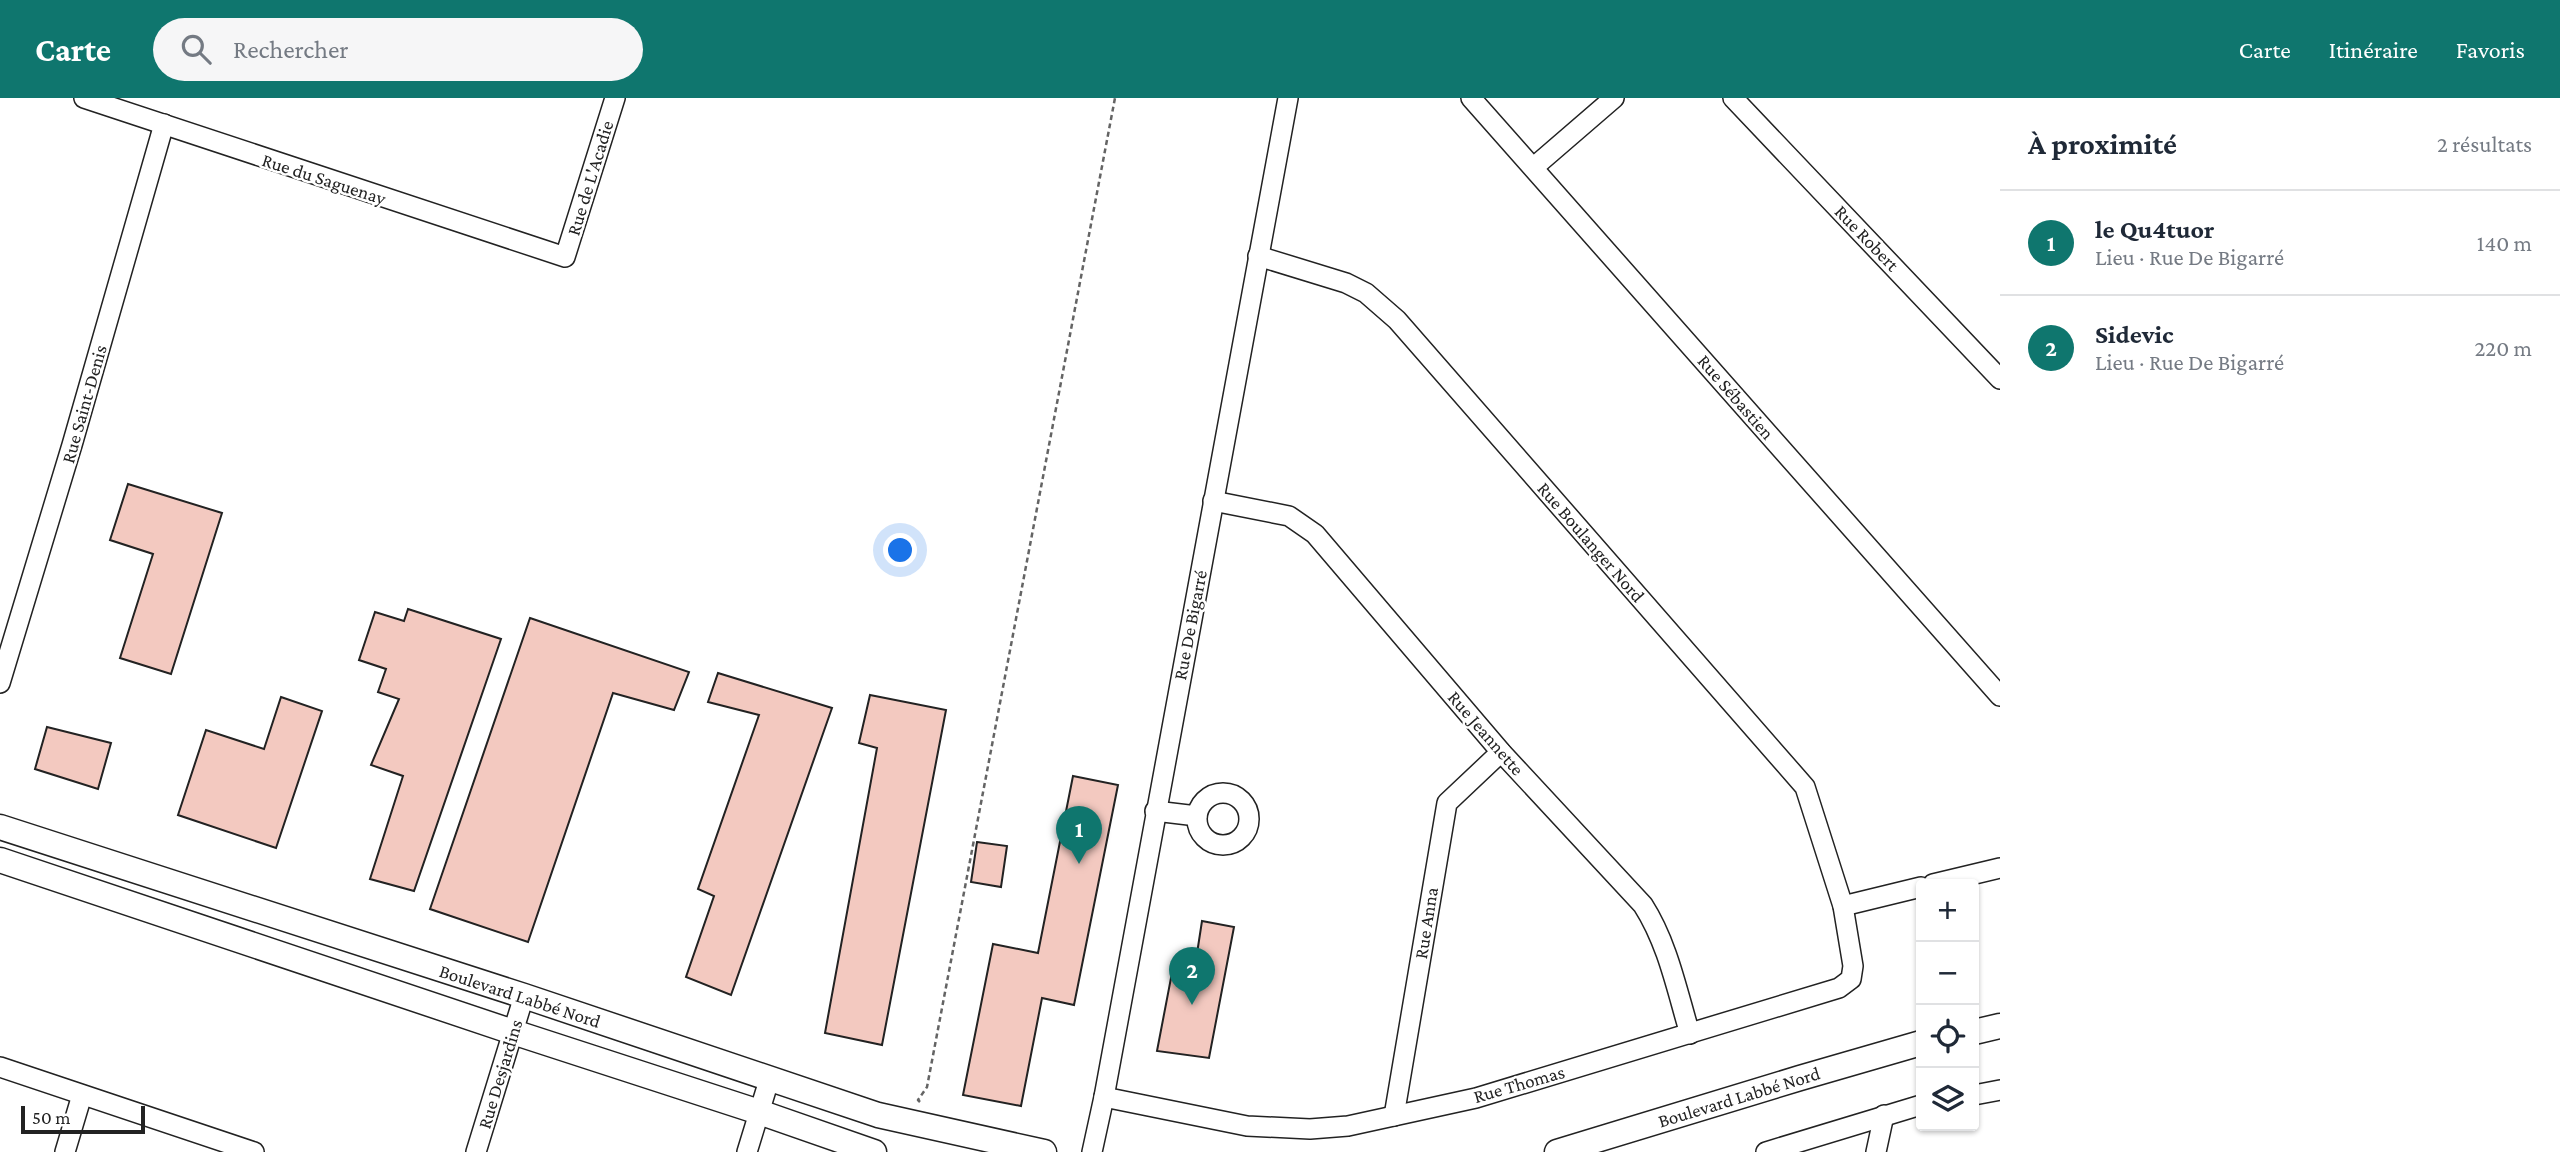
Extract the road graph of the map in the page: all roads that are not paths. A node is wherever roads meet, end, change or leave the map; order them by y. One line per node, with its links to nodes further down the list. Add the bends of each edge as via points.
1 (84, 98): 7 (street, Rue du Saguenay)
2 (615, 98): 10 (street, Rue de L'Acadie)
3 (1287, 98): 9 (street, Rue De Bigarré)
4 (1471, 98): 8 (street, Rue Sébastien)
5 (1614, 98): 8 (street)
6 (1733, 98): 11 (street, Rue Robert)
7 (164, 124): 10 (street, Rue du Saguenay); 13 (street, Rue Saint-Denis)
8 (1534, 167): 14 (street, Rue Sébastien)
9 (1258, 256): 12 (street, Rue De Bigarré); 23 (street, Rue Boulanger Nord, via 1346,283 1366,293 1397,320 1805,787)
10 (565, 257)
11 (2000, 379)
12 (1213, 502): 15 (street, Rue Jeannette, via 1289,516 1315,534); 16 (street, Rue De Bigarré)
13 (0, 683)
14 (2000, 696)
15 (1501, 752): 28 (street, Rue Jeannette, via 1643,905 1664,945); 39 (street, Rue Anna, via 1447,803)
16 (1155, 811): 17 (street); 35 (street, Rue De Bigarré)
17 (1197, 816)
18 (0, 827): 24 (main road, Boulevard Labbé Nord)
19 (0, 860): 27 (main road, Boulevard Labbé Nord)
20 (2000, 868): 21 (street)
21 (1954, 879)
22 (1916, 888): 23 (street)
23 (1843, 906): 28 (street, Rue Thomas, via 1851,979 1839,988)
24 (524, 996): 27 (street, Rue Desjardins); 31 (main road, Boulevard Labbé Nord)
25 (2000, 1026): 26 (main road)
26 (1979, 1031)
27 (513, 1032): 37 (main road, Boulevard Labbé Nord); 42 (street, Rue Desjardins)
28 (1690, 1034): 39 (street, Rue Thomas, via 1476,1098)
29 (1916, 1044): 47 (main road, Boulevard Labbé Nord)
30 (0, 1067): 34 (street)
31 (770, 1077): 37 (street); 45 (main road, Boulevard Labbé Nord, via 878,1115)
32 (2000, 1090): 33 (street)
33 (1979, 1093)
34 (82, 1095): 40 (street); 41 (street)
35 (1104, 1097): 39 (street, Rue Thomas, via 1247,1126 1310,1129); 46 (street, Rue De Bigarré)
36 (1916, 1106): 38 (street)
37 (760, 1112): 43 (street); 44 (main road, Boulevard Labbé Nord)
38 (1884, 1115): 48 (street); 49 (street)
39 (1394, 1116)
40 (65, 1152)
41 (254, 1152)
42 (475, 1152)
43 (747, 1152)
44 (874, 1152)
45 (1044, 1152)
46 (1092, 1152)
47 (1557, 1152)
48 (1766, 1152)
49 (1876, 1152)

